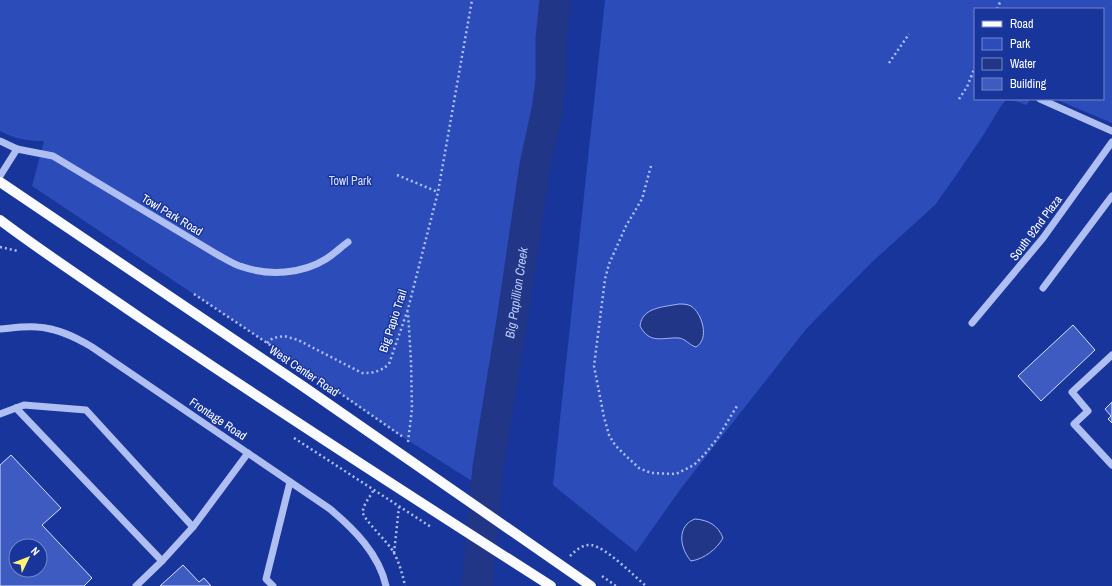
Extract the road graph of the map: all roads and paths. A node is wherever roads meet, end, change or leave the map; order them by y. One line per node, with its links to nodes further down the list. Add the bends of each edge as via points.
1 (472, 0): 15 (path, Big Papio Trail)
2 (909, 34): 3 (path)
3 (889, 63)
4 (974, 70): 5 (path)
5 (959, 99)
6 (1042, 100): 7 (street)
7 (1112, 130)
8 (0, 141): 10 (street)
9 (1112, 142): 21 (street, South 92nd Plaza, via 1038,244)
10 (17, 149): 13 (street); 18 (street, Towl Park Road, via 53,156 242,267 261,272 303,269 325,259)
11 (651, 166): 24 (path, via 642,199 626,226 604,286 594,366 609,435 614,445 639,468 651,473 676,474 694,465 704,455)
12 (397, 175): 15 (path)
13 (0, 176)
14 (0, 182): 44 (main road, West Center Road, via 386,443)
15 (438, 192): 20 (path, Big Papio Trail)
16 (1112, 196): 19 (street)
17 (0, 220): 43 (main road, via 177,342)
18 (348, 242)
19 (1043, 288)
20 (408, 309): 27 (path, Big Papio Trail, via 389,364 373,373 362,373 298,340 284,336 273,338 267,343); 28 (path, via 412,360 412,409)
21 (972, 323)
22 (0, 329): 29 (street, Frontage Road, via 37,327 56,330 77,338)
23 (1112, 355): 30 (street, via 1072,392 1088,411 1074,424)
24 (737, 406)
25 (16, 408): 26 (street); 34 (street, via 24,405 86,410); 37 (street)
26 (0, 414)
27 (395, 432)
28 (408, 443)
29 (248, 453): 31 (street, Frontage Road); 34 (street)
30 (1112, 465)
31 (290, 482): 40 (street, via 266,579); 41 (street, Frontage Road, via 330,509 358,536 376,560)
32 (388, 500): 35 (path, via 373,491 362,513)
33 (400, 502): 35 (path)
34 (193, 527): 37 (street)
35 (394, 553): 42 (path)
36 (567, 560): 46 (path, via 581,547 592,545 607,552)
37 (162, 561): 39 (street)
38 (598, 573): 45 (path)
39 (136, 586)
40 (273, 586)
41 (386, 586)
42 (405, 586)
43 (552, 586)
44 (591, 586)
45 (616, 586)
46 (646, 586)

